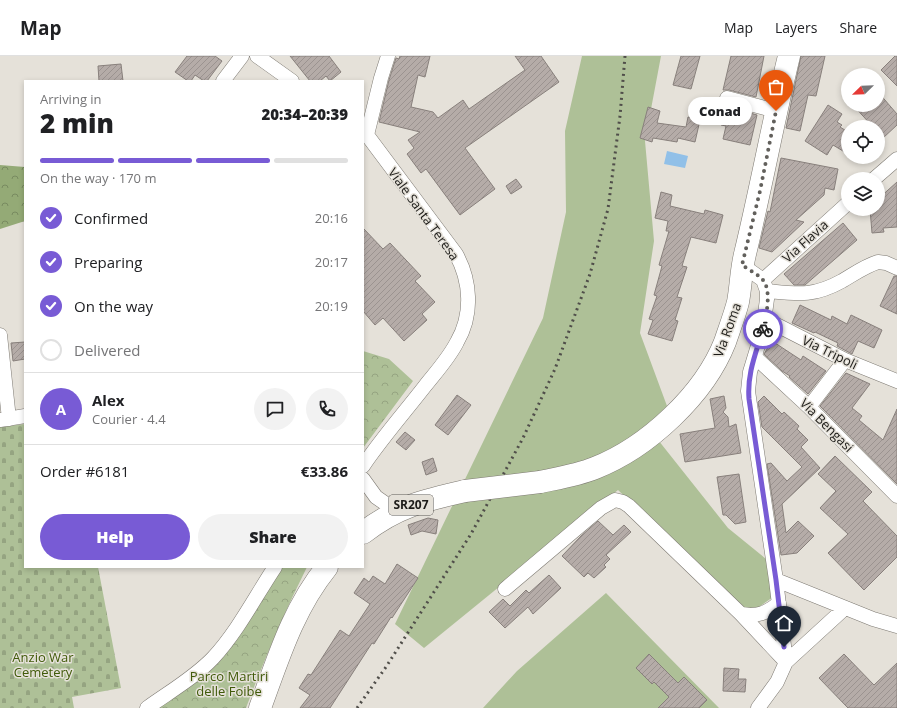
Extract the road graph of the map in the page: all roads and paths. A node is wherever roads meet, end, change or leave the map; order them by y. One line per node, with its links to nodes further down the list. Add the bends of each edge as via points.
1 (242, 56): 5 (street)
2 (257, 56): 6 (street)
3 (388, 56): 9 (street, Viale Santa Teresa)
4 (789, 56): 8 (main road, Via Roma / SR207)
5 (224, 80)
6 (291, 80)
7 (727, 98): 8 (street)
8 (776, 111): 13 (main road, Via Roma / SR207)
9 (365, 133): 24 (street, Viale Santa Teresa, via 456,254 466,280 468,303 465,325 454,348)
10 (897, 158): 11 (street)
11 (882, 172)
12 (841, 210): 15 (street, Via Flavia)
13 (742, 265): 15 (street); 27 (main road, Via Roma / SR207, bridge, via 738,302 721,350 703,382 687,402 621,455 585,472 540,482 465,491 423,501)
14 (897, 268): 15 (street, via 878,262 840,282 816,292 803,294)
15 (765, 286): 16 (street)
16 (765, 319): 18 (street); 19 (street, Via Tripoli)
17 (0, 335): 23 (street)
18 (755, 357): 21 (street, Via Bengasi); 31 (street, via 748,384 749,399)
19 (845, 360): 20 (street, Via Tripoli); 21 (street)
20 (897, 381)
21 (810, 406): 26 (street, Via Bengasi)
22 (24, 416): 23 (street)
23 (5, 420)
24 (364, 465)
25 (364, 480): 27 (street, via 376,497)
26 (897, 496)
27 (396, 511): 28 (main road, SR207)
28 (364, 532)
29 (274, 568): 38 (street, via 228,640 213,657 199,671)
30 (326, 568): 39 (main road, via 307,595 286,636)
31 (776, 580): 33 (street); 34 (street)
32 (505, 589): 35 (street, via 601,508 615,500 629,506)
33 (779, 603): 35 (street, via 758,615); 37 (street)
34 (845, 608): 36 (street); 37 (street)
35 (741, 614): 37 (street)
36 (897, 626)
37 (786, 662): 40 (street, via 774,686)
38 (147, 708)
39 (260, 708)
40 (758, 708)

